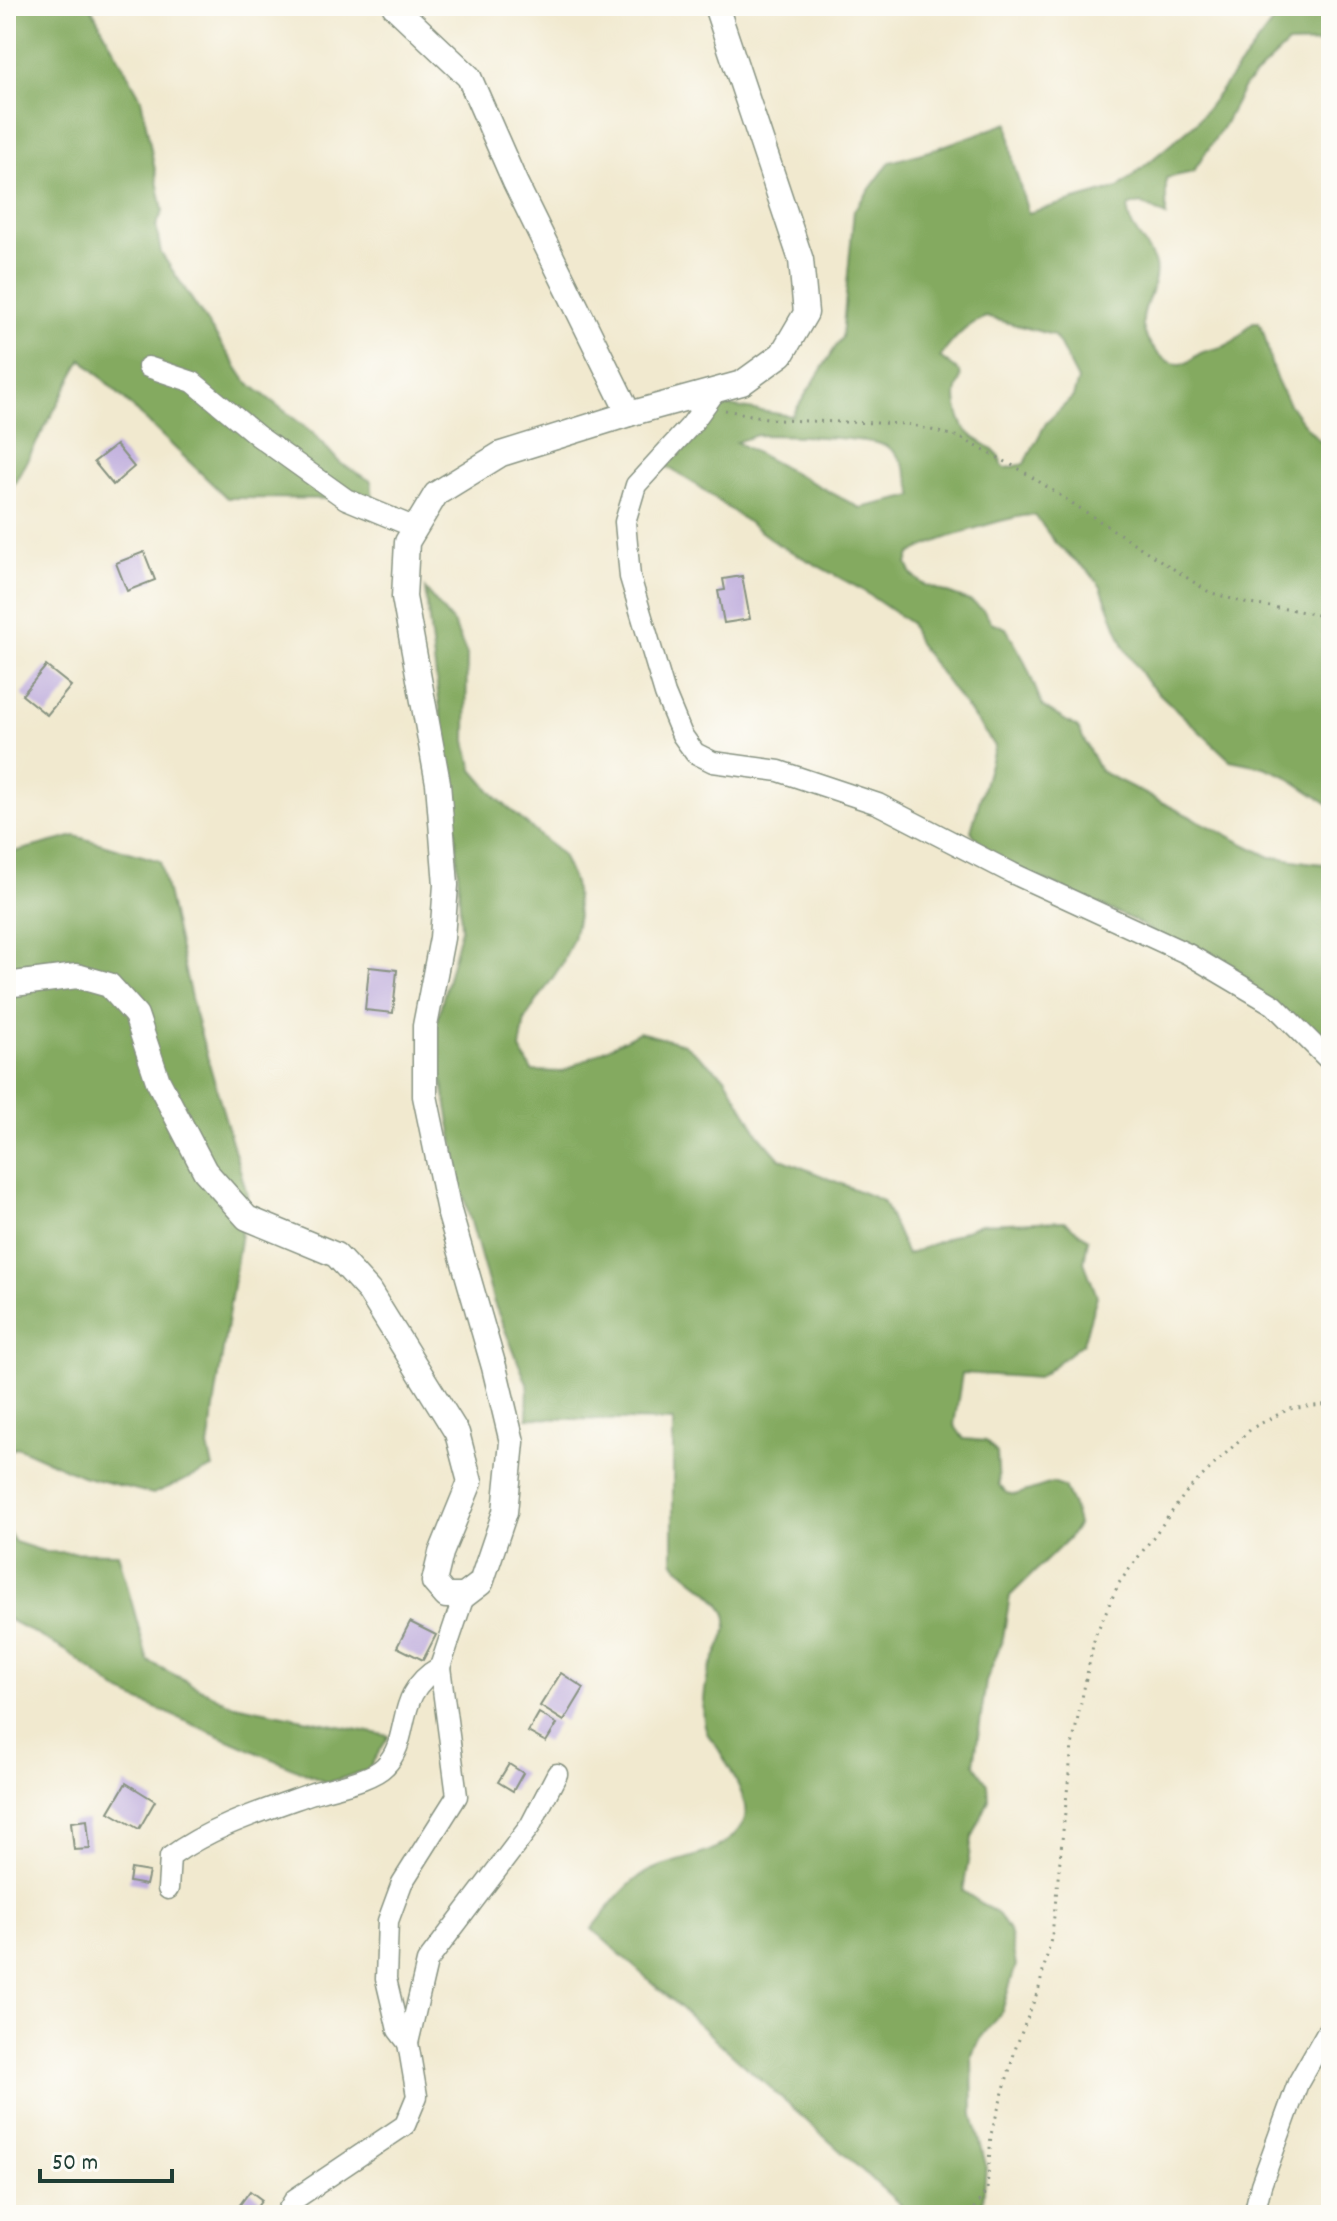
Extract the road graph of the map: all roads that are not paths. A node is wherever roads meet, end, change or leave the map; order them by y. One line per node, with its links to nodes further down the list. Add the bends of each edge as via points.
1 (394, 6): 5 (street, via 469,77)
2 (716, 6): 4 (street, via 801,260 806,313 782,354)
3 (148, 367): 6 (street, via 193,382 346,499)
4 (710, 399): 5 (street); 8 (street, via 636,485 625,522 630,577 660,680 695,753 713,762 779,771 878,804 1188,954 1274,1005)
5 (629, 414): 6 (street, via 501,454 436,494)
6 (416, 528): 9 (street, via 407,542 404,597 438,783 446,885 425,1026 425,1096 449,1211 512,1442 505,1512 481,1583)
7 (6, 985): 9 (street, via 77,976 109,985 136,1015 158,1081 205,1171 247,1218 336,1255 369,1291 457,1433 470,1482 434,1582 446,1596)
8 (1331, 1062)
9 (464, 1596): 10 (street)
10 (440, 1667): 12 (street, via 425,1676 406,1707 386,1766 195,1839 170,1857); 14 (street, via 457,1796 402,1883 388,1921 386,1979 398,2030)
11 (557, 1774): 14 (street, via 530,1826 427,1962)
12 (168, 1889)
13 (1331, 2025): 16 (street, via 1298,2083)
14 (408, 2043): 15 (street, via 417,2096 405,2125 295,2199)
15 (285, 2215)
16 (1254, 2215)

